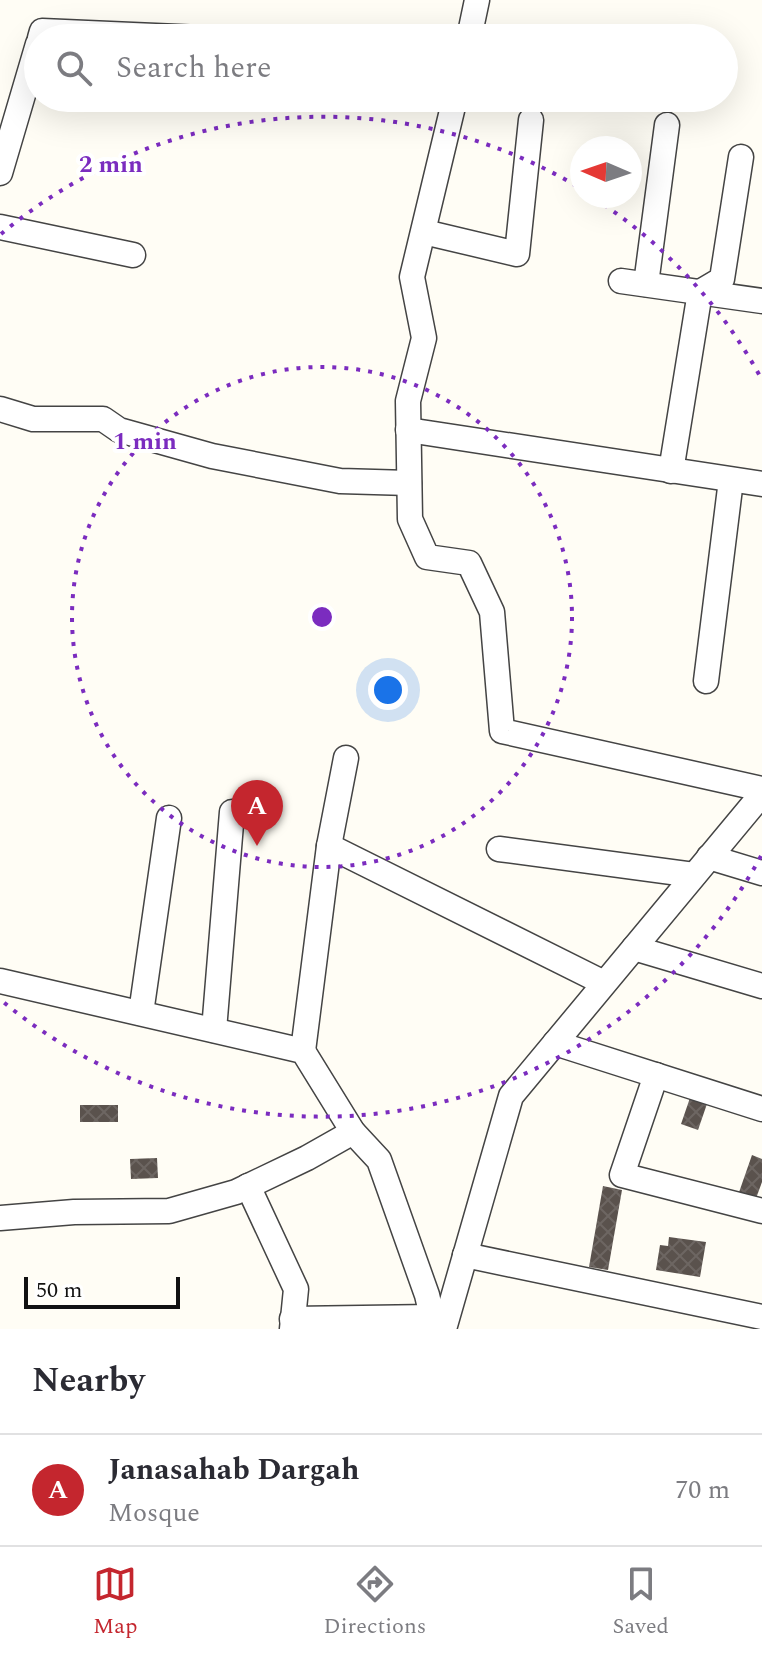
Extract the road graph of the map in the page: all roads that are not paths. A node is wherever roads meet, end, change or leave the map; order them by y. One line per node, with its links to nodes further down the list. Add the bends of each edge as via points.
1 (477, 0): 2 (street)
2 (472, 24)
3 (24, 92): 8 (street)
4 (452, 112): 10 (street)
5 (531, 120): 10 (street, via 517,254)
6 (667, 125): 13 (street)
7 (741, 157): 14 (street, via 722,279)
8 (0, 173)
9 (0, 227): 11 (street)
10 (424, 232): 17 (street, via 412,277 424,338 408,401)
11 (133, 255)
12 (621, 281): 13 (street)
13 (646, 284): 14 (street)
14 (700, 292): 15 (street); 18 (street)
15 (762, 301)
16 (0, 409): 20 (street, via 33,419 103,419 119,430 212,456 340,481)
17 (408, 430): 18 (street); 20 (street)
18 (671, 471): 19 (street)
19 (731, 480): 21 (street); 22 (street)
20 (409, 483): 24 (street, via 410,519 427,557 469,563 492,612 502,731)
21 (762, 484)
22 (706, 681)
23 (346, 758): 27 (street)
24 (762, 791): 29 (street)
25 (232, 812): 36 (street)
26 (169, 818): 35 (street)
27 (329, 846): 33 (street); 38 (street)
28 (499, 849): 29 (street)
29 (702, 866): 30 (street); 31 (street)
30 (762, 873)
31 (634, 948): 33 (street); 34 (street)
32 (0, 981): 35 (street)
33 (604, 983): 37 (street)
34 (762, 986)
35 (141, 1013): 36 (street)
36 (214, 1030): 38 (street)
37 (555, 1043): 39 (street); 45 (street, via 511,1096)
38 (303, 1051): 41 (street)
39 (656, 1075): 40 (street); 43 (street, via 622,1175)
40 (762, 1109)
41 (353, 1132): 42 (street); 48 (street, via 379,1160)
42 (248, 1186): 44 (street, via 169,1211); 47 (street, via 296,1289)
43 (762, 1211)
44 (0, 1218)
45 (465, 1255): 46 (street); 48 (street)
46 (762, 1317)
47 (292, 1324): 48 (street)
48 (437, 1325)

